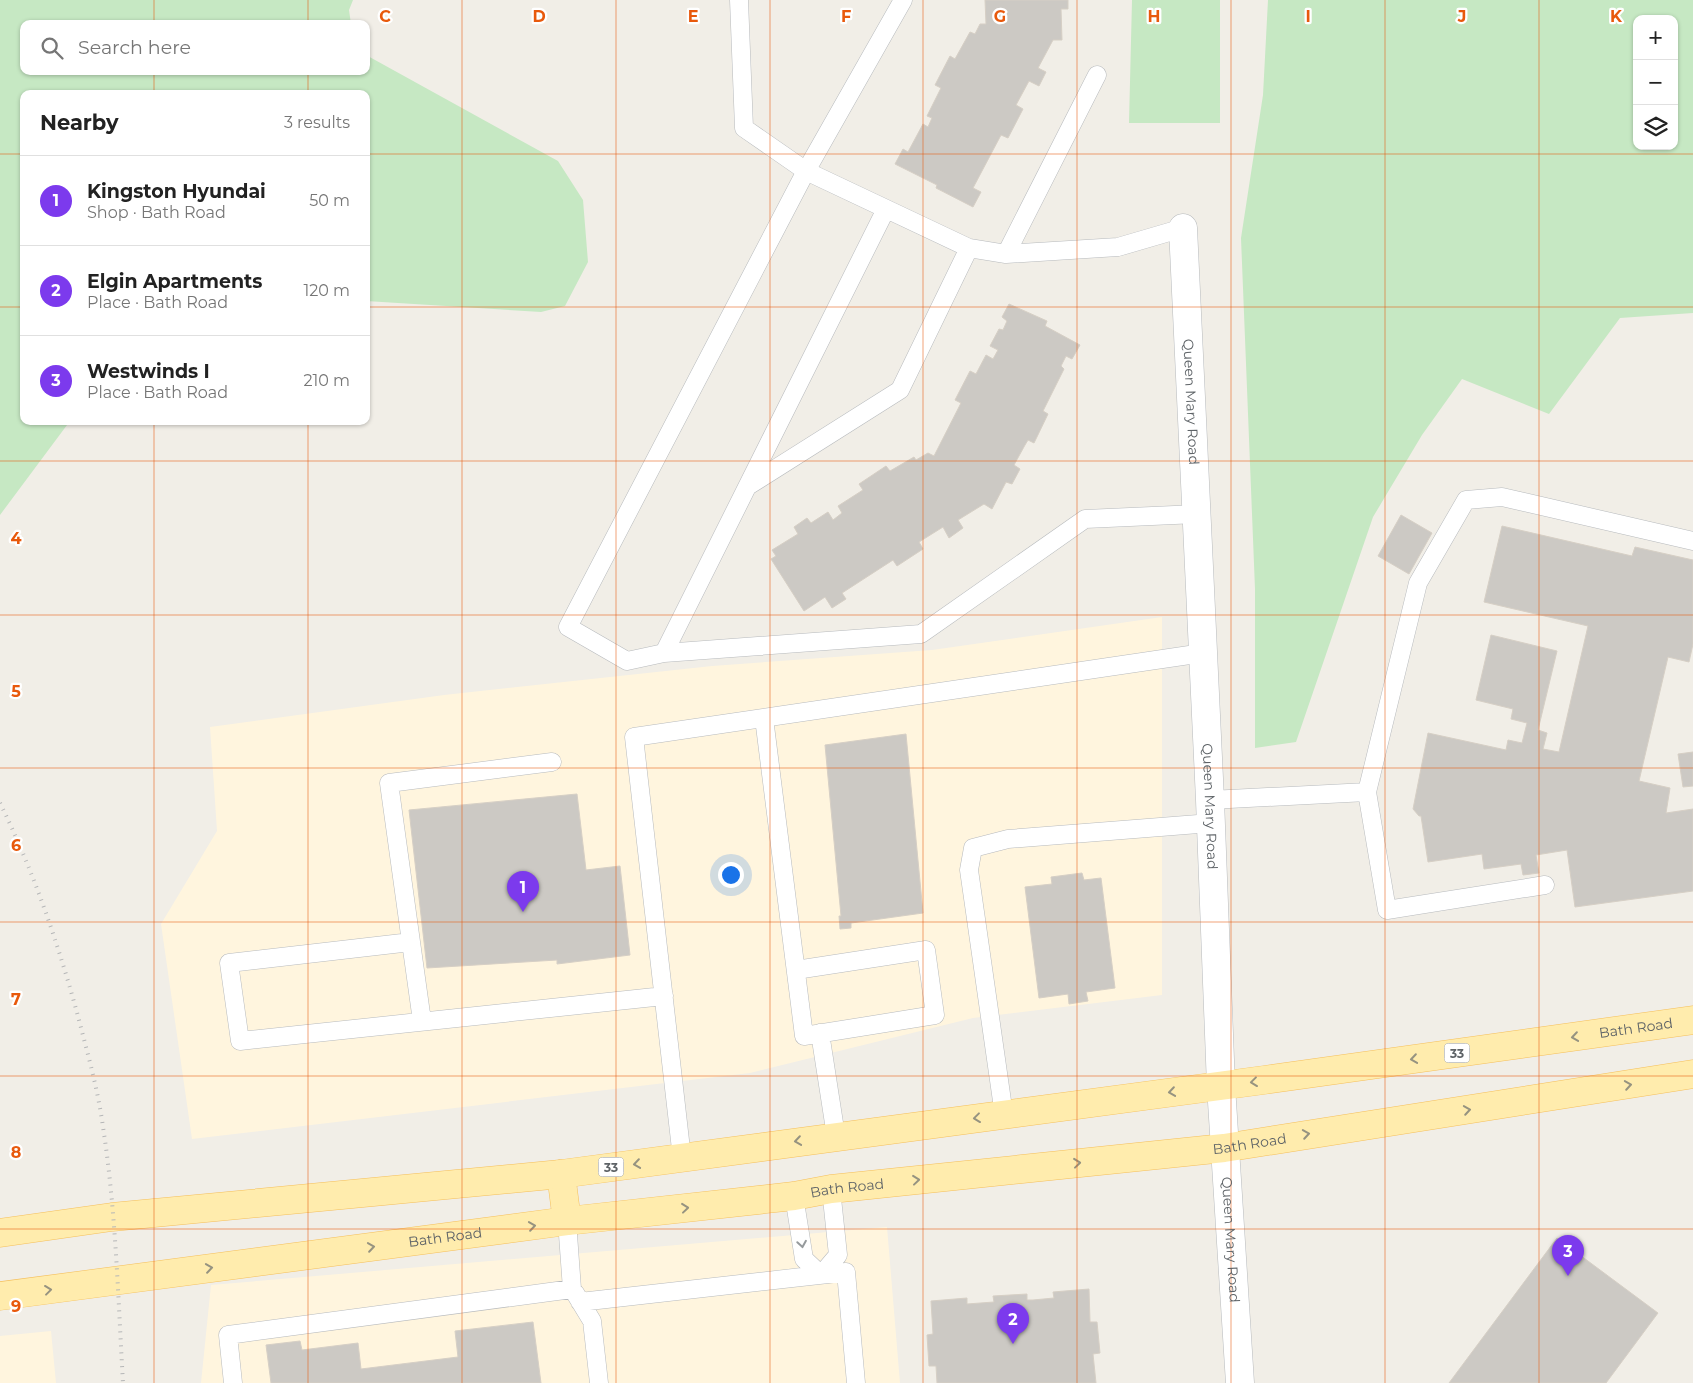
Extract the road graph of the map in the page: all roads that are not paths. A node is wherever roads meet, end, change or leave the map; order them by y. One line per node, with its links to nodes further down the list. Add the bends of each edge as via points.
1 (739, 0): 4 (lane, via 744,128)
2 (903, 0): 4 (lane)
3 (1097, 75): 8 (lane)
4 (806, 171): 5 (lane); 12 (lane, via 568,627 627,661)
5 (886, 209): 7 (lane); 9 (lane)
6 (1183, 228): 8 (lane, via 1118,248); 10 (street, Queen Mary Road)
7 (970, 248): 8 (lane); 9 (lane, via 900,390)
8 (1006, 254)
9 (747, 486): 12 (lane)
10 (1197, 514): 12 (lane, via 1085,519 921,634); 13 (street, Queen Mary Road)
11 (1693, 541): 16 (lane, via 1502,497 1466,500 1418,583)
12 (664, 653)
13 (1203, 653): 14 (lane); 17 (street, Queen Mary Road)
14 (764, 718): 20 (lane); 21 (lane, via 634,737)
15 (552, 762): 19 (lane, via 389,783)
16 (1367, 792): 17 (lane); 18 (lane, via 1387,910)
17 (1210, 812): 26 (street, Queen Mary Road); 27 (lane, via 1008,839 973,848 970,870)
18 (1545, 885)
19 (411, 942): 23 (lane); 23 (lane, via 229,963 240,1040)
20 (796, 970): 24 (lane, via 804,1036); 24 (lane, via 926,950 935,1015)
21 (664, 996): 23 (lane); 30 (lane)
22 (1693, 1020): 26 (main road, Bath Road / 33, one-way to 26)
23 (422, 1022)
24 (820, 1033): 28 (lane)
25 (1693, 1074): 29 (main road, Bath Road, one-way to 25)
26 (1221, 1086): 27 (main road, Bath Road / 33, one-way to 27); 29 (street, Queen Mary Road)
27 (1004, 1115): 28 (main road, Bath Road / 33, one-way to 28)
28 (836, 1136): 30 (main road, Bath Road / 33, one-way to 30)
29 (1224, 1148): 32 (main road, Bath Road, one-way to 29); 42 (street, Queen Mary Road)
30 (682, 1158): 31 (main road, Bath Road / 33, one-way to 31)
31 (561, 1174): 34 (main road); 35 (main road, Bath Road / 33, via 112,1217)
32 (831, 1189): 33 (main road, Bath Road); 36 (lane, via 838,1255)
33 (794, 1196): 34 (main road, Bath Road, one-way to 33); 36 (lane, one-way to 36, via 804,1258)
34 (567, 1221): 37 (lane); 38 (main road, Bath Road, one-way to 34)
35 (0, 1233)
36 (821, 1275): 37 (lane); 41 (lane, via 846,1272)
37 (576, 1295): 39 (lane, via 228,1335); 40 (lane, via 592,1321)
38 (0, 1296)
39 (233, 1383)
40 (599, 1383)
41 (856, 1383)
42 (1240, 1383)

